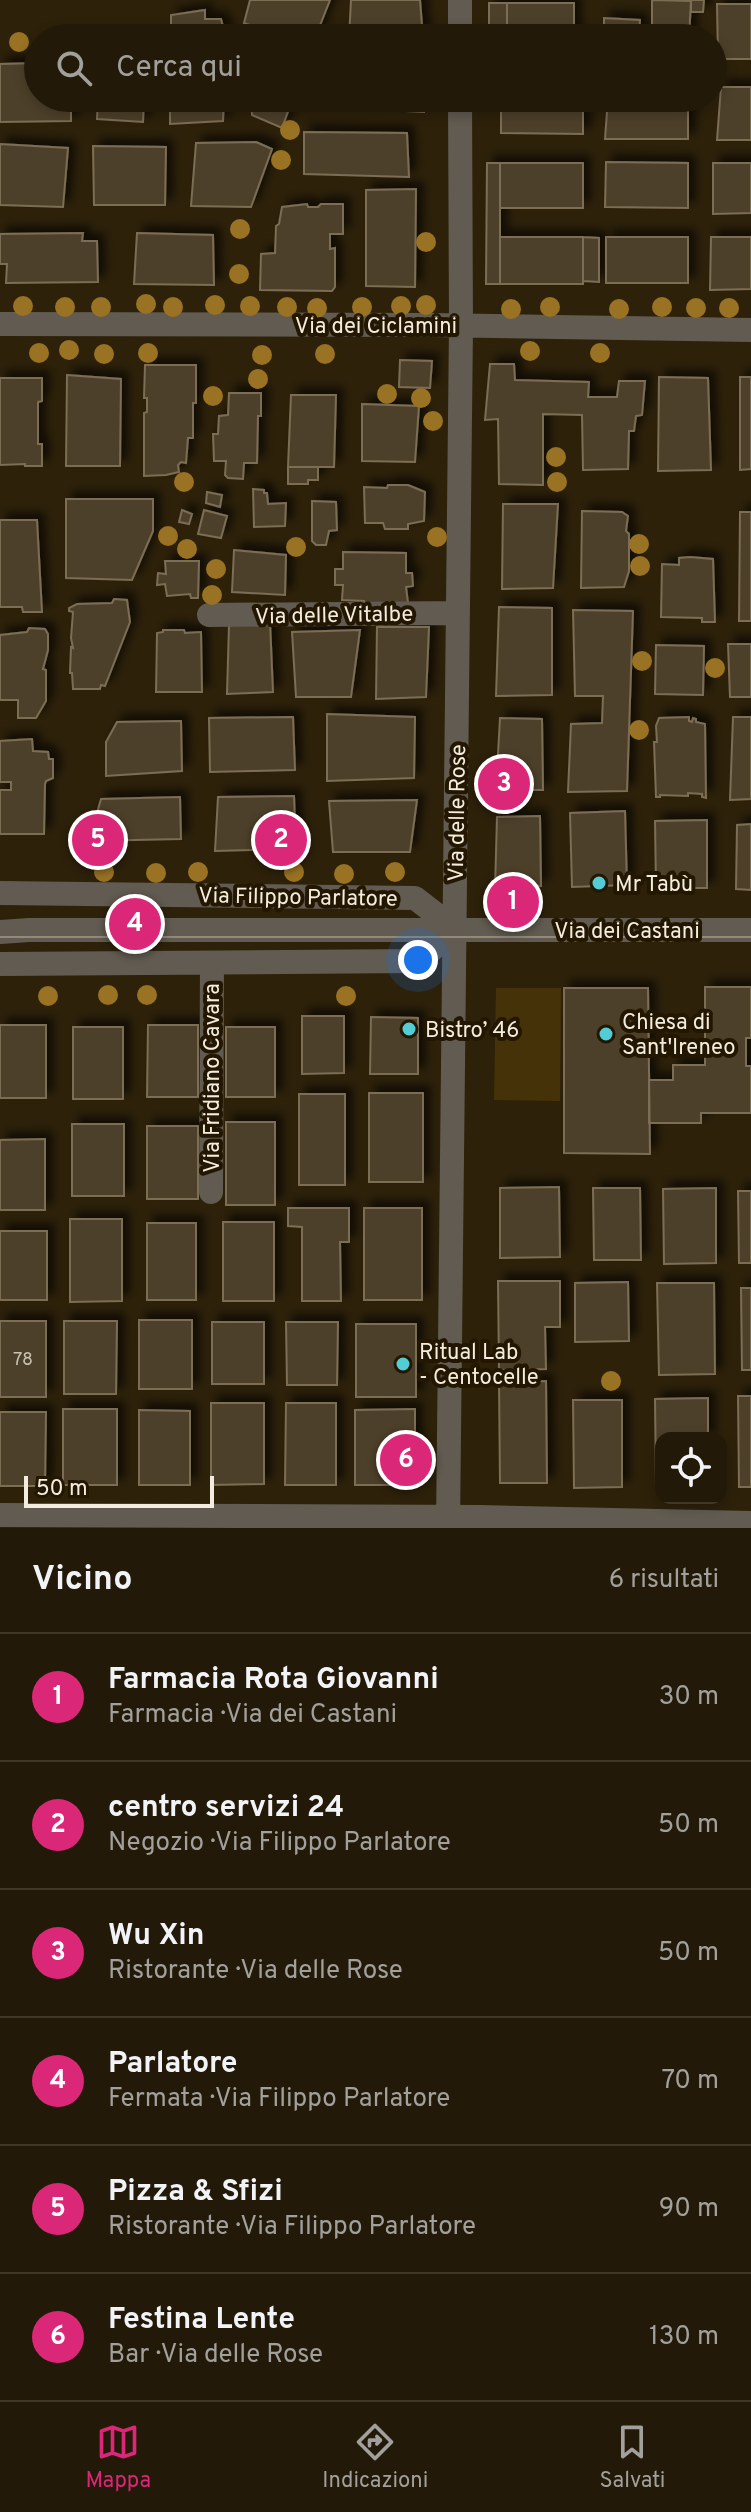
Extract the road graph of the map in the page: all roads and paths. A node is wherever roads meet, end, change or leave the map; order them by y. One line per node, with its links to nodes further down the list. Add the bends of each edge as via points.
1 (460, 0): 2 (street)
2 (460, 24)
3 (460, 112): 5 (street, Via delle Rose)
4 (0, 324): 5 (street, Via dei Ciclamini)
5 (461, 326): 6 (street, Via dei Ciclamini); 7 (street, Via delle Rose)
6 (751, 330)
7 (458, 613): 8 (street, Via delle Vitalbe); 10 (street, Via delle Rose)
8 (209, 615)
9 (0, 893): 10 (street, Via Filippo Parlatore, via 415,898)
10 (455, 929): 11 (street, Via dei Castani); 12 (street, Via dei Castani); 14 (street, via 416,961); 17 (street, Via delle Rose)
11 (751, 930)
12 (0, 932)
13 (0, 964): 14 (street)
14 (212, 964): 15 (street, Via Fridiano Cavara)
15 (211, 1192)
16 (0, 1515): 17 (street)
17 (448, 1522): 18 (street)
18 (751, 1523)

